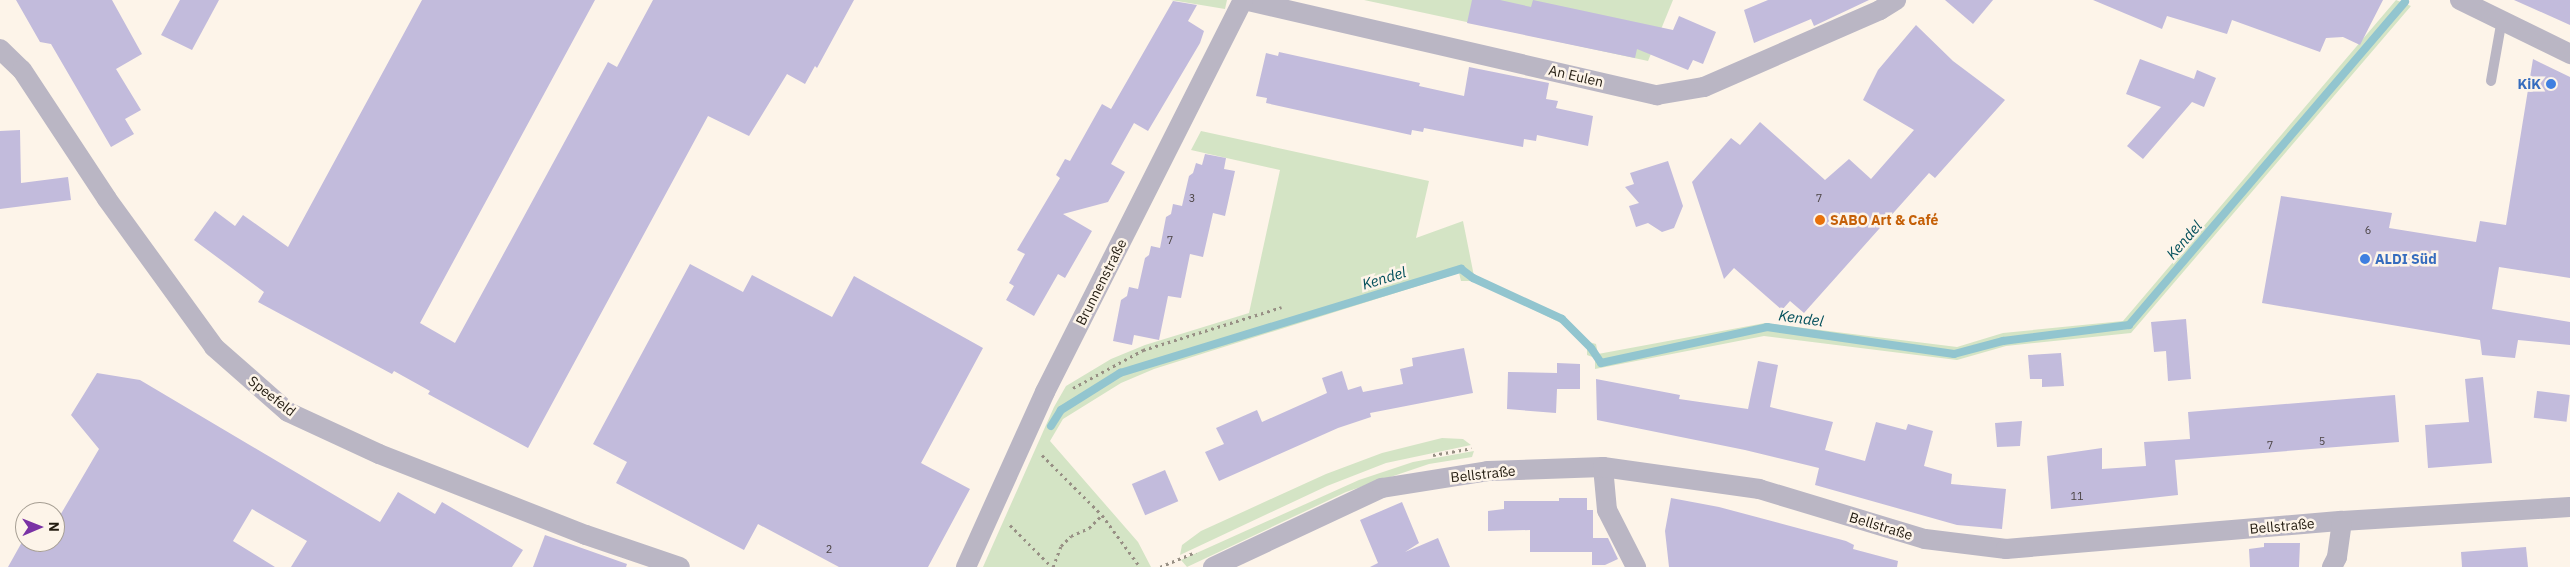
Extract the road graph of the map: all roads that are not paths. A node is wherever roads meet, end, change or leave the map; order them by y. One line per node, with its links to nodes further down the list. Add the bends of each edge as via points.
1 (1243, 0): 2 (street, An Eulen, via 1657,95 1704,86 1880,10); 12 (street, Brunnenstraße, via 1045,392)
2 (1896, 0)
3 (2460, 0): 4 (street)
4 (2502, 19): 6 (street); 7 (lane)
5 (0, 49): 11 (street, Speefeld, via 22,70 106,199 214,348 288,412 379,454 586,535)
6 (2570, 54)
7 (2491, 81)
8 (1603, 467): 10 (street, Bellstraße, via 1759,489 1925,539 2006,549); 13 (street, Bellstraße, via 1488,472 1382,488); 14 (street, via 1607,510)
9 (2570, 507): 10 (street, Bellstraße)
10 (2342, 521): 15 (street, via 2337,557)
11 (680, 567)
12 (966, 567)
13 (1213, 567)
14 (1636, 567)
15 (2332, 567)

